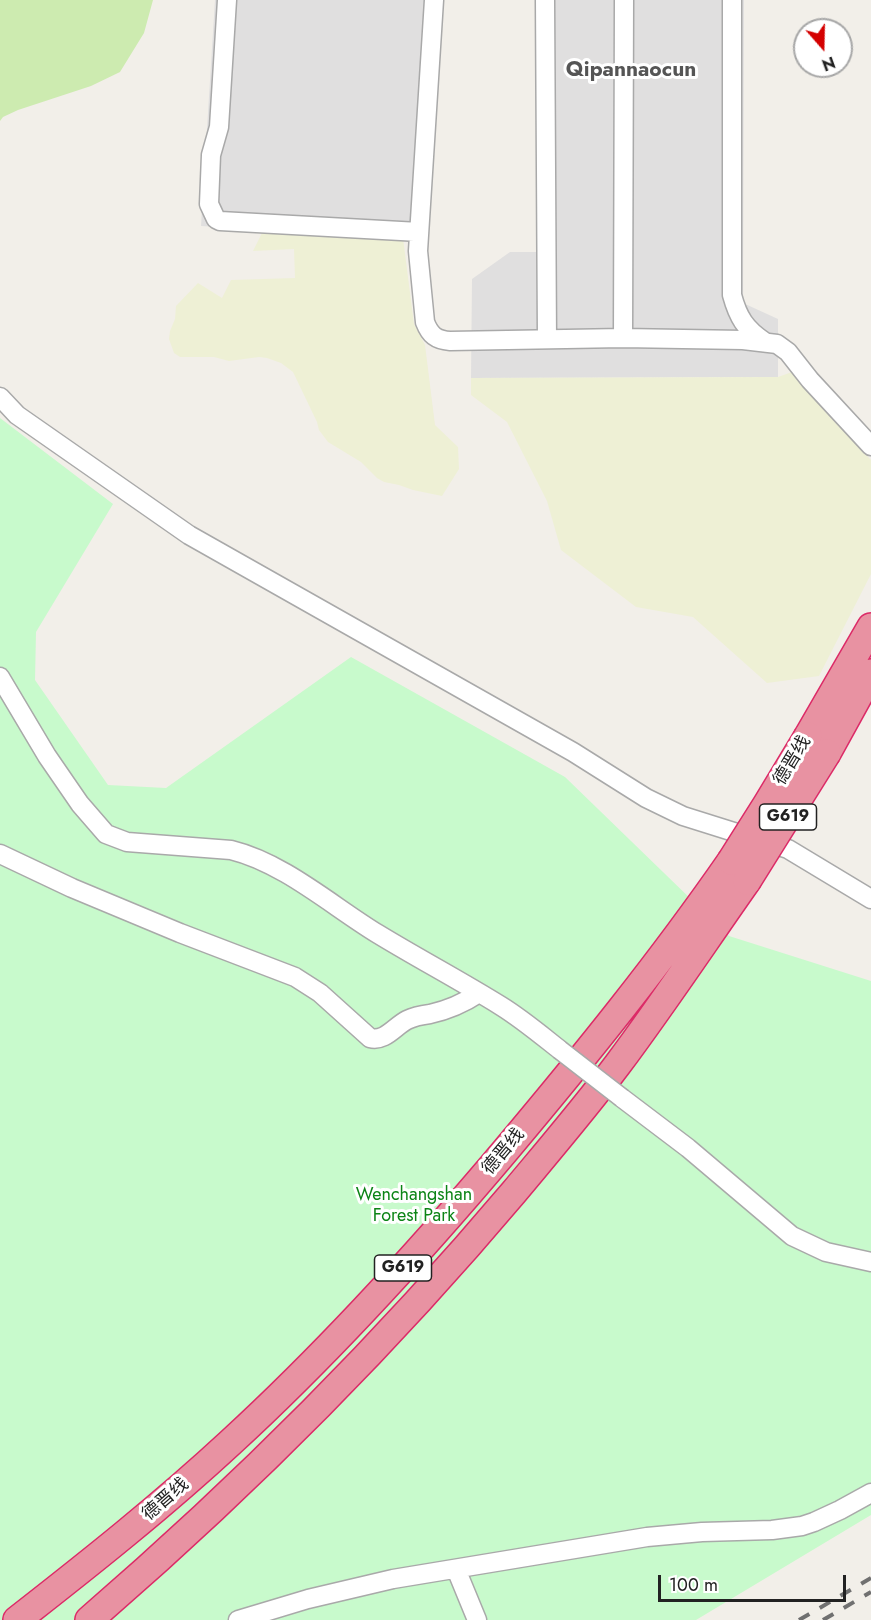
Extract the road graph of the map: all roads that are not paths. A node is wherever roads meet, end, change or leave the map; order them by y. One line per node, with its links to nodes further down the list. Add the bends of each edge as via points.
1 (226, 0): 6 (street, via 219,127 211,165 209,204 216,219)
2 (545, 0): 8 (street)
3 (624, 0): 7 (street)
4 (732, 0): 9 (street, via 732,295 747,328)
5 (437, 4): 6 (street)
6 (419, 232): 8 (street, via 425,322 433,335 450,341)
7 (622, 338): 8 (street); 9 (street)
8 (547, 339)
9 (765, 342): 11 (street, via 788,352)
10 (0, 397): 18 (street, via 17,415 189,535 573,752 645,798 683,816 788,849)
11 (871, 446)
12 (871, 627): 15 (highway, 德晋线 / G619)
13 (871, 673): 15 (highway, 德晋线 / G619)
14 (0, 677): 19 (street, via 47,756 106,834 127,842 247,854)
15 (817, 744): 17 (highway, 德晋线 / G619, bridge)
16 (0, 854): 19 (street, via 83,893 295,977 320,993 373,1039 409,1019 462,1004)
17 (739, 871): 23 (highway, 德晋线 / G619, via 453,1211 355,1319 267,1409 200,1470); 24 (highway, 德晋线 / G619, via 617,1065 452,1263 283,1443)
18 (871, 898)
19 (479, 993): 20 (street, bridge, via 688,1148 792,1236 826,1252)
20 (871, 1262)
21 (871, 1493): 22 (street, via 814,1522 787,1528 655,1536)
22 (456, 1569): 25 (street, via 365,1585); 26 (street)
23 (17, 1620)
24 (89, 1620)
25 (238, 1620)
26 (477, 1620)

